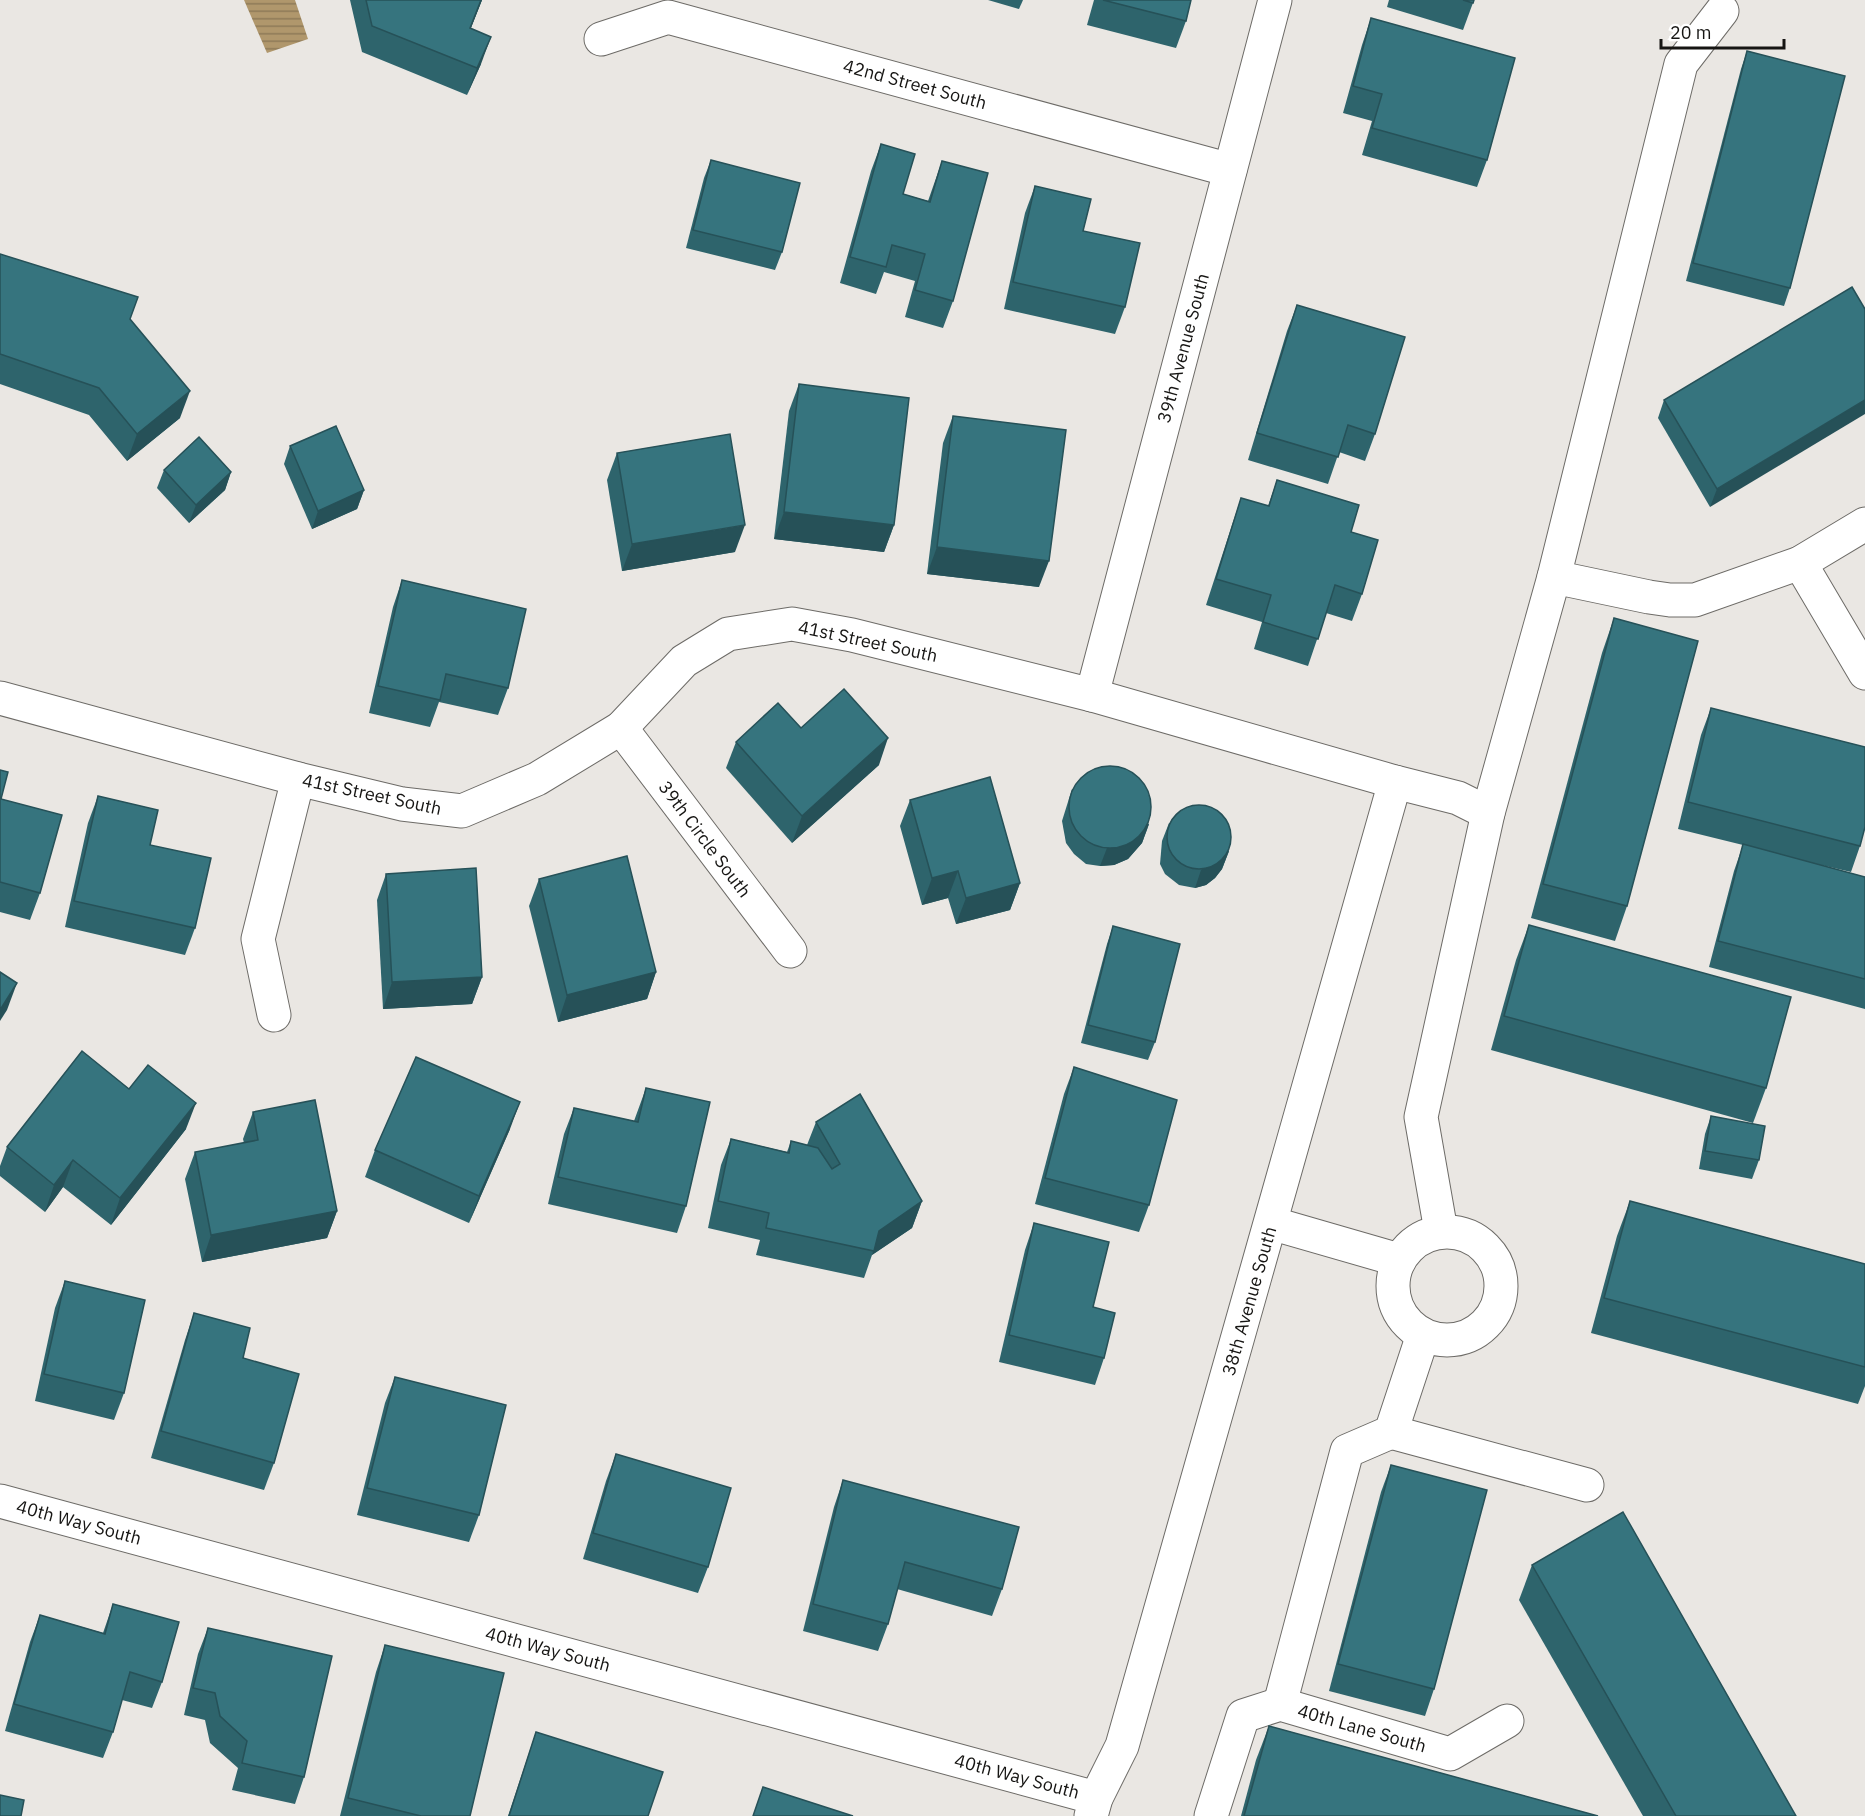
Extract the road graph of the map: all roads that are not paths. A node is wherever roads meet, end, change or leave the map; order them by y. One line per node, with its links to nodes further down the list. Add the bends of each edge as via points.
1 (1275, 0): 4 (street, 39th Avenue South)
2 (1722, 11): 7 (street, via 1681,64)
3 (600, 39): 4 (street, 42nd Street South, via 668,17)
4 (1230, 170): 9 (street, 39th Avenue South)
5 (1865, 524): 6 (street)
6 (1800, 563): 7 (street, via 1695,600 1649,597); 8 (street)
7 (1554, 577): 14 (street)
8 (1865, 673)
9 (1092, 695): 11 (street, 41st Street South, via 852,635 792,624 728,634 719,639 684,661); 13 (street, 41st Street South)
10 (0, 698): 12 (street, 41st Street South)
11 (621, 728): 12 (street, 41st Street South, via 537,779 462,811 402,804); 15 (street, 39th Circle South)
12 (298, 779): 16 (street, via 258,939)
13 (1395, 782): 14 (street, 41st Street South, via 1458,798); 17 (street, 38th Avenue South)
14 (1488, 813): 18 (street, via 1421,1117)
15 (790, 951)
16 (274, 1015)
17 (1271, 1223): 19 (street); 26 (street, 38th Avenue South, via 1122,1746)
18 (1440, 1231): 19 (street, via 1409,1246); 20 (street, via 1459,1232 1477,1239 1491,1251 1502,1287 1499,1305 1490,1321 1475,1334 1457,1340)
19 (1399, 1260): 20 (street, via 1393,1277 1399,1311)
20 (1423, 1335): 21 (street)
21 (1391, 1432): 22 (street); 24 (street, via 1347,1450)
22 (1587, 1485)
23 (0, 1501): 26 (street, 40th Way South)
24 (1280, 1704): 25 (street, 40th Lane South, via 1450,1754); 27 (street, 40th Lane South, via 1243,1716)
25 (1507, 1722)
26 (1094, 1807)
27 (1212, 1816)

